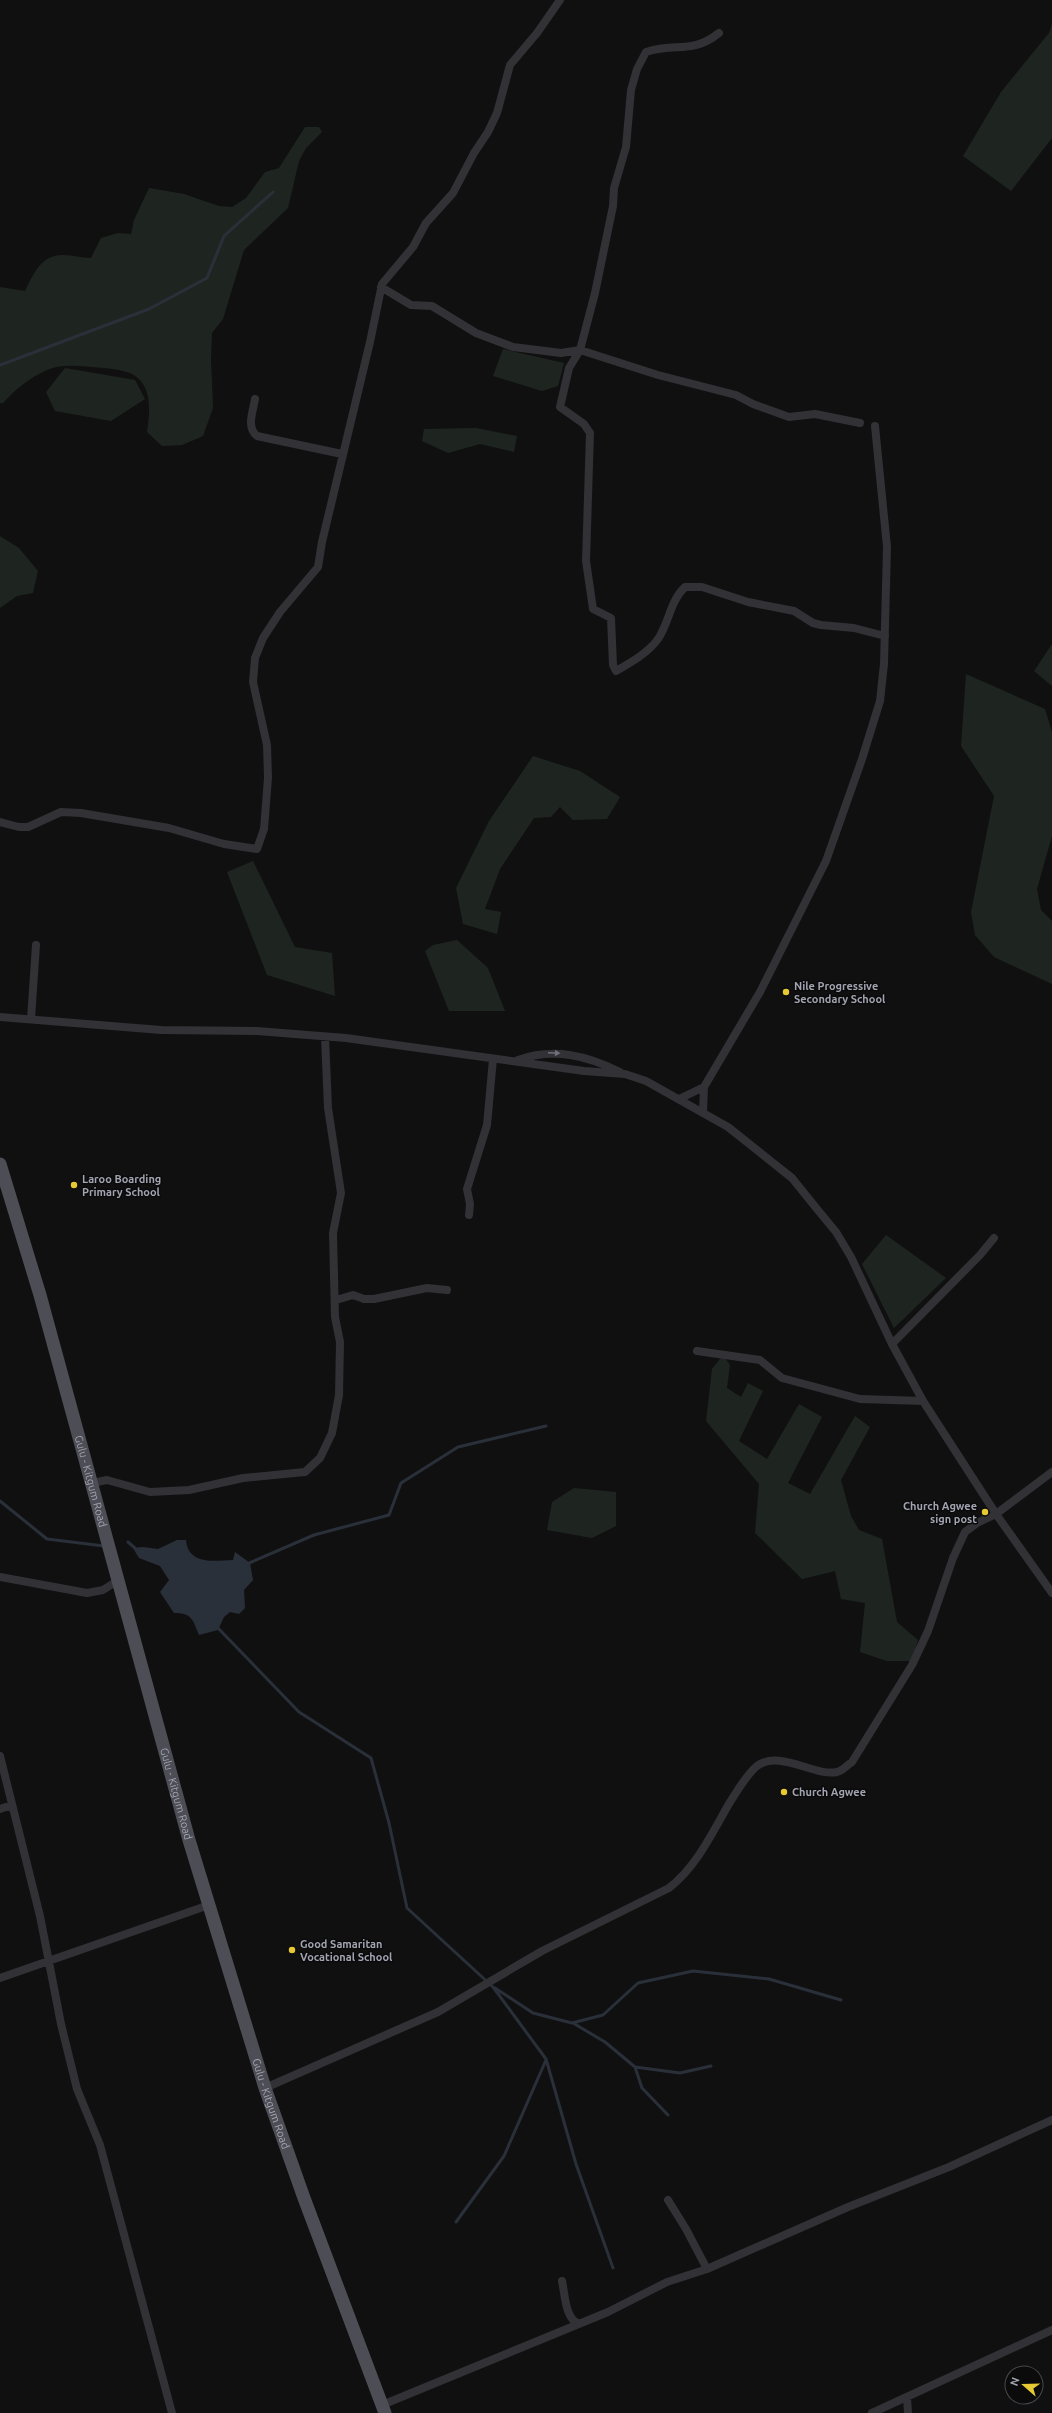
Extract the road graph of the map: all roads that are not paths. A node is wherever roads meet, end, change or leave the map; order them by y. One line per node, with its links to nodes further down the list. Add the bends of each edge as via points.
1 (560, 0): 3 (street, via 537,33 510,64 497,112 453,194 426,223 413,247)
2 (719, 33): 4 (street, via 705,44 694,47 667,47 646,52 641,60 631,90 626,147 614,188 605,248)
3 (381, 287): 4 (street, via 411,305 432,306 476,333 513,347 561,353); 8 (street)
4 (580, 350): 6 (street, via 658,375 736,394 753,404 789,417 814,414); 9 (street, via 569,368 560,406 584,424 590,433 586,561 593,609 611,618 612,622 613,670 617,671 647,651 658,640 673,606 685,587 702,586 748,602 794,611 804,619 820,625 854,628)
5 (256, 399): 8 (street, via 250,424 257,436)
6 (860, 423)
7 (875, 426): 9 (street, via 887,547)
8 (342, 454): 10 (street, via 318,567 280,612 263,638 255,658 253,682 267,745 268,778 264,829 258,849 224,844 169,828 81,812 60,812 28,827)
9 (884, 636): 18 (street, via 880,701 826,861 760,992)
10 (0, 822)
11 (36, 945): 13 (street)
12 (0, 1017): 13 (street)
13 (31, 1019): 14 (street, via 162,1030 257,1031)
14 (325, 1037): 15 (street); 25 (street, via 328,1108 341,1194 333,1233)
15 (493, 1059): 16 (street); 22 (street, via 487,1125 467,1189)
16 (517, 1060): 17 (street, via 584,1071); 17 (street, one-way to 17, via 533,1054 547,1053 579,1056)
17 (625, 1074): 19 (street, via 646,1081)
18 (704, 1087): 19 (street); 20 (street)
19 (679, 1099): 20 (street)
20 (703, 1113): 26 (street, via 728,1127 775,1163 792,1178 817,1208 851,1257)
21 (0, 1164): 30 (main road, Gulu - Kitgum Road, via 40,1295)
22 (469, 1215)
23 (994, 1238): 26 (street)
24 (447, 1290): 25 (street, via 427,1288 374,1299 353,1295)
25 (336, 1300): 30 (street, via 335,1318 340,1342 339,1395 332,1433 313,1466 305,1472 243,1478 189,1490 150,1492 107,1480)
26 (892, 1344): 28 (street)
27 (697, 1351): 28 (street, via 760,1360 782,1378 860,1399)
28 (924, 1401): 31 (street)
29 (1052, 1472): 31 (street)
30 (92, 1483): 33 (main road, Gulu - Kitgum Road)
31 (996, 1514): 34 (street); 41 (street, via 965,1532 953,1558 928,1631 912,1665 852,1762 843,1770 832,1772 772,1760 758,1765 737,1790 696,1861 669,1888 542,1951 438,2012)
32 (0, 1577): 33 (street, via 87,1593 103,1590)
33 (117, 1581): 38 (main road, Gulu - Kitgum Road)
34 (1052, 1593)
35 (0, 1756): 36 (street)
36 (12, 1805): 37 (street); 39 (street, via 40,1916)
37 (0, 1809)
38 (209, 1905): 39 (street); 41 (main road, Gulu - Kitgum Road)
39 (48, 1962): 40 (street); 50 (street, via 77,2090 100,2145)
40 (0, 1978)
41 (265, 2088): 49 (main road, Gulu - Kitgum Road)
42 (1052, 2120): 44 (street, via 949,2167 848,2207)
43 (668, 2200): 44 (street)
44 (707, 2269): 46 (street, via 667,2282)
45 (562, 2281): 46 (street, via 570,2317)
46 (579, 2324): 49 (street)
47 (1052, 2330): 48 (street)
48 (907, 2397): 51 (street); 52 (street)
49 (384, 2409)
50 (172, 2413)
51 (872, 2413)
52 (908, 2413)

